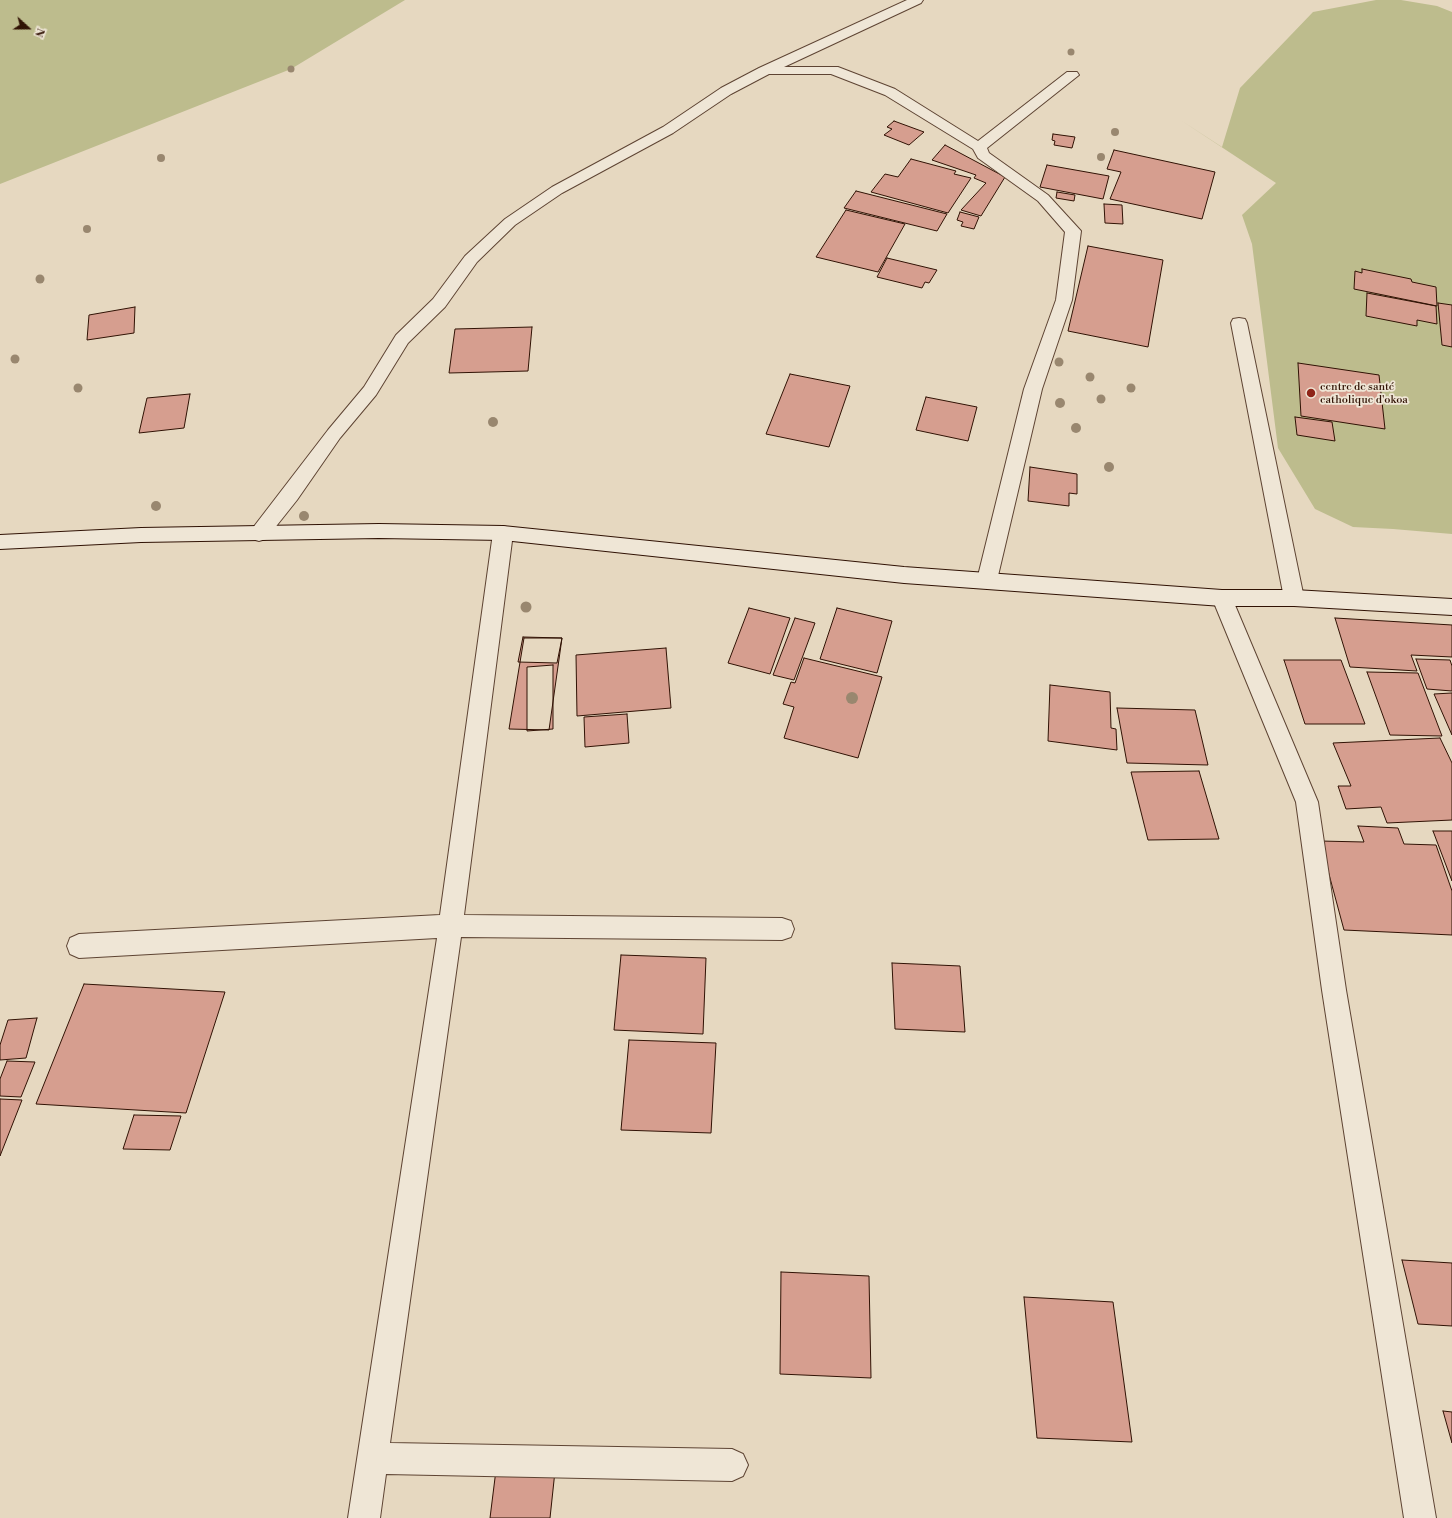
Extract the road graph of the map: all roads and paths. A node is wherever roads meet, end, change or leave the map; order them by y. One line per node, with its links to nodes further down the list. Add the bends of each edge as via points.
1 (917, 0): 2 (street)
2 (764, 71): 4 (street, via 833,70 890,92); 6 (street, via 726,92 668,130 557,190 510,222 471,259 439,303 402,339 370,391 334,434)
3 (1072, 76): 4 (street)
4 (978, 147): 9 (street, via 983,155 1043,198 1073,231 1064,300 1033,389)
5 (1239, 323): 11 (street)
6 (259, 534): 7 (street, via 379,531); 8 (street, via 141,535)
7 (503, 534): 9 (street, via 904,575); 13 (street)
8 (0, 542)
9 (987, 580): 10 (street)
10 (1222, 598): 11 (street); 19 (street, via 1307,802 1334,990)
11 (1294, 598): 12 (street)
12 (1452, 607)
13 (451, 926): 14 (street); 15 (street); 16 (street)
14 (782, 929)
15 (79, 946)
16 (374, 1458): 17 (street); 18 (street)
17 (732, 1465)
18 (364, 1518)
19 (1420, 1518)

